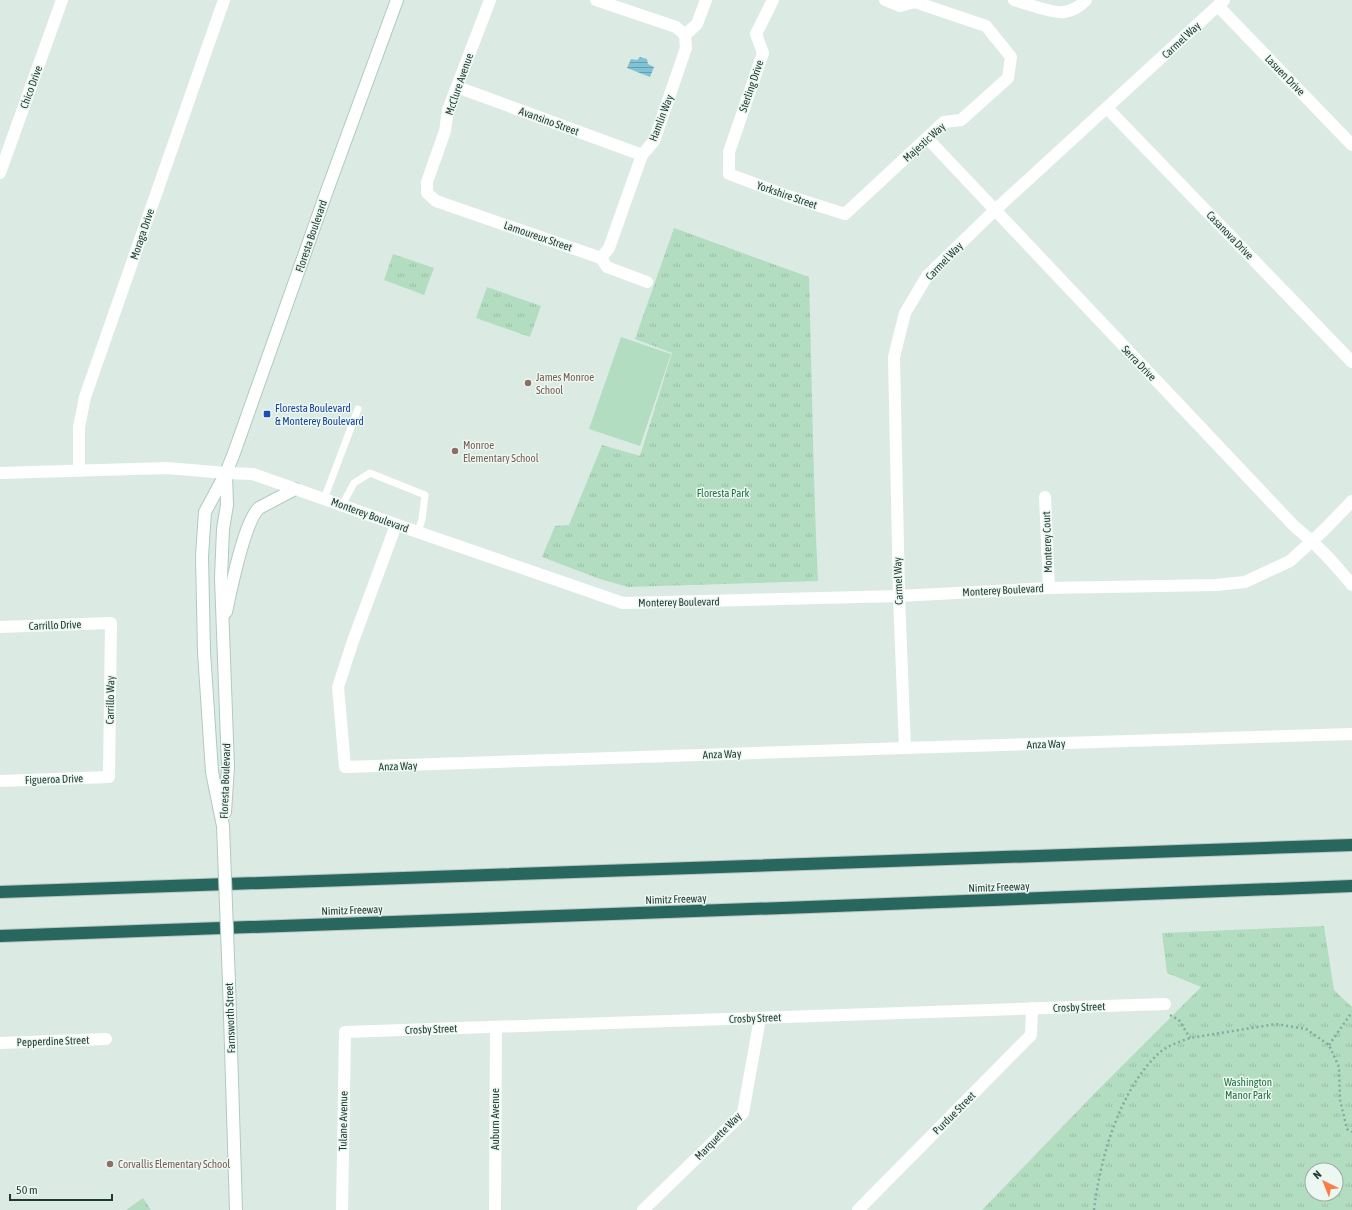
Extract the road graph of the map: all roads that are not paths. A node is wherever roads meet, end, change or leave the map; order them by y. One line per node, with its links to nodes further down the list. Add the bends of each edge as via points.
1 (62, 0): 19 (street, Chico Drive)
2 (224, 0): 28 (street, Moraga Drive, via 85,397 79,427)
3 (397, 0): 30 (street, Floresta Boulevard)
4 (490, 0): 14 (street, McClure Avenue)
5 (596, 0): 11 (street)
6 (706, 0): 13 (street, via 697,24)
7 (773, 0): 20 (street, Sterling Drive, via 756,34 763,52 729,152)
8 (885, 0): 16 (street, Majestic Way, via 900,6 915,2 986,26 1011,57 1008,78 960,120 944,122)
9 (1014, 0): 10 (street, via 1063,13 1081,6)
10 (1086, 0)
11 (614, 3): 13 (street, via 676,27)
12 (1221, 3): 15 (street, Carmel Way); 17 (street, Lasuen Drive)
13 (685, 35): 18 (street, Hamlin Way, via 686,48 654,141)
14 (457, 87): 18 (street, Avansino Street); 21 (street, McClure Avenue, via 427,182)
15 (1107, 108): 22 (street, Carmel Way); 26 (street, Casanova Drive)
16 (927, 138): 22 (street, Serra Drive); 23 (street, Majestic Way)
17 (1352, 145)
18 (642, 155): 24 (street, Hamlin Way, via 609,248)
19 (0, 173)
20 (729, 174): 23 (street, Yorkshire Street)
21 (427, 193): 24 (street, Lamoureux Street, via 436,201)
22 (994, 211): 38 (street, Serra Drive, via 1294,526); 41 (street, Carmel Way, via 927,276 905,313 894,357)
23 (846, 214)
24 (600, 258): 25 (street, Lamoureux Street, via 608,267)
25 (647, 282)
26 (1352, 362)
27 (358, 409): 33 (lane)
28 (79, 471): 29 (street, Monterey Boulevard); 30 (street, Monterey Boulevard, via 167,468)
29 (0, 473)
30 (226, 473): 31 (street, Monterey Boulevard, via 253,474); 43 (street, Floresta Boulevard, via 227,505 223,529 221,578); 49 (street, Floresta Boulevard, via 205,512 202,556 204,652 212,772)
31 (295, 489): 33 (street, Monterey Boulevard); 43 (street, via 255,512 243,542)
32 (1045, 497): 40 (street, Monterey Court)
33 (324, 499): 35 (street, Monterey Boulevard)
34 (1352, 501): 38 (street, Monterey Boulevard)
35 (342, 505): 36 (street, Monterey Boulevard); 37 (lane, via 354,483 370,474 425,495)
36 (396, 525): 37 (street, Monterey Boulevard); 46 (street, Anza Way, via 338,687 345,767)
37 (418, 532): 41 (street, Monterey Boulevard, via 623,603)
38 (1313, 541): 39 (street, Serra Drive); 40 (street, Monterey Boulevard, via 1290,561 1245,582 1216,585)
39 (1352, 585)
40 (1049, 588): 41 (street, Monterey Boulevard)
41 (899, 596): 46 (street, Carmel Way)
42 (111, 623): 44 (street, Carrillo Drive); 47 (street, Carrillo Way)
43 (222, 626): 49 (street, Floresta Boulevard, via 228,767)
44 (0, 627)
45 (1352, 734): 46 (street, Anza Way)
46 (905, 748)
47 (109, 777): 48 (street, Figueroa Drive)
48 (0, 781)
49 (224, 826): 61 (street, Farnsworth Street, bridge)
50 (1352, 845): 52 (highway)
51 (1352, 886): 53 (highway, Nimitz Freeway)
52 (0, 892)
53 (0, 936)
54 (1165, 1004): 55 (street, Crosby Street)
55 (1032, 1008): 56 (street, Crosby Street); 65 (street, Purdue Street, via 1031,1035)
56 (760, 1018): 57 (street, Crosby Street); 64 (street, Marquette Way, via 743,1113)
57 (496, 1027): 58 (street, Crosby Street); 63 (street, Auburn Avenue)
58 (344, 1032): 62 (street, Tulane Avenue)
59 (106, 1039): 60 (street, Pepperdine Street)
60 (0, 1043)
61 (236, 1210)
62 (342, 1210)
63 (495, 1210)
64 (644, 1210)
65 (858, 1210)

